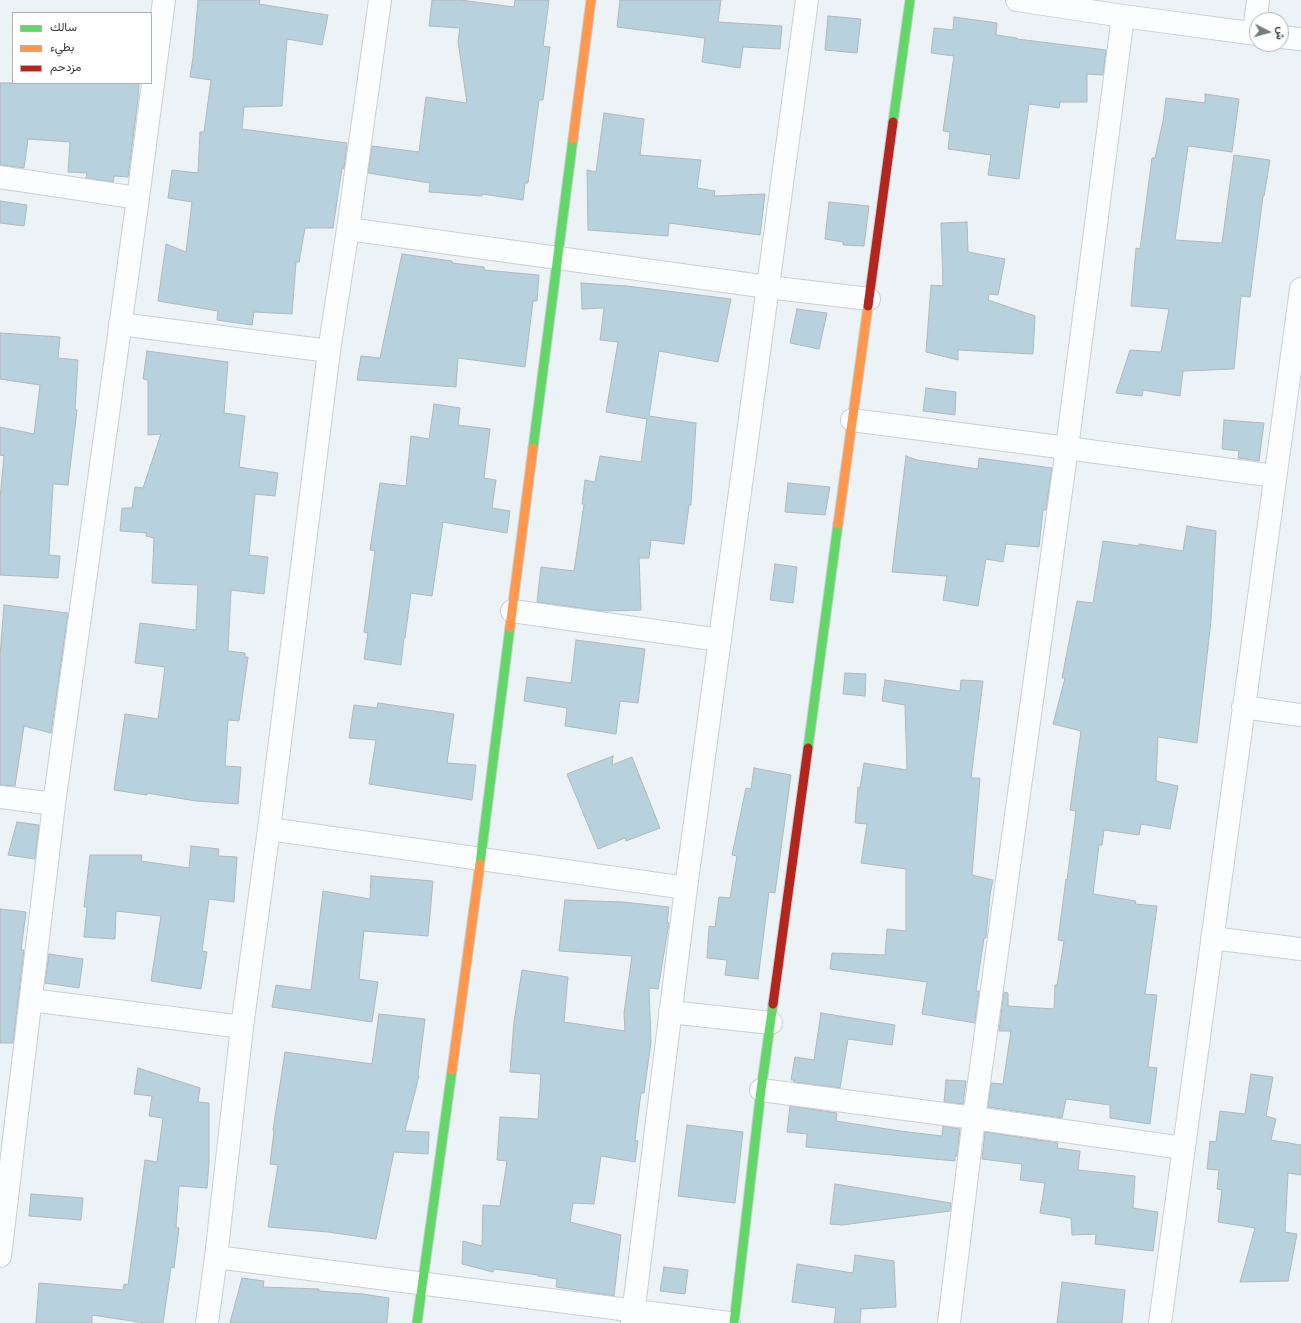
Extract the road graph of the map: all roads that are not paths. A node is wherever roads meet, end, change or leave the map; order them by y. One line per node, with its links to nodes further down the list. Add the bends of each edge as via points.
1 (164, 0): 15 (street)
2 (380, 0): 16 (street)
3 (591, 0): 17 (street)
4 (807, 0): 18 (street)
5 (910, 0): 20 (street)
6 (1017, 0): 8 (street)
7 (1258, 0): 9 (street)
8 (1047, 2): 10 (street)
9 (1257, 12)
10 (1123, 16): 11 (street); 25 (street)
11 (1249, 33)
12 (1289, 38): 13 (street)
13 (1301, 40)
14 (0, 177): 15 (street)
15 (138, 198): 21 (street)
16 (348, 230): 17 (street); 22 (street)
17 (557, 257): 18 (street); 27 (street)
18 (768, 287): 20 (street); 28 (street)
19 (1301, 289): 23 (street)
20 (869, 299): 24 (street)
21 (120, 324): 22 (street); 32 (street)
22 (329, 351): 33 (street)
23 (1297, 354): 26 (street)
24 (852, 420): 25 (street); 40 (street)
25 (1067, 448): 26 (street); 43 (street)
26 (1275, 476): 29 (street)
27 (512, 611): 28 (street); 34 (street)
28 (720, 640): 35 (street)
29 (1243, 707): 30 (street); 36 (street)
30 (1301, 716)
31 (0, 796): 32 (street)
32 (54, 804): 38 (street)
33 (269, 829): 34 (street); 41 (street)
34 (481, 860): 35 (street); 48 (street)
35 (686, 888): 39 (street)
36 (1212, 938): 37 (street); 44 (street)
37 (1301, 949)
38 (31, 1000): 41 (street); 45 (street)
39 (670, 1012): 40 (street); 49 (street)
40 (771, 1023): 42 (street)
41 (242, 1027): 47 (street)
42 (761, 1090): 43 (street); 53 (street)
43 (974, 1118): 44 (street); 54 (street)
44 (1183, 1148): 55 (street)
45 (2, 1221): 46 (street)
46 (0, 1256)
47 (216, 1257): 48 (street); 50 (street)
48 (422, 1283): 49 (street); 51 (street)
49 (632, 1317): 52 (street)
50 (207, 1323)
51 (416, 1323)
52 (729, 1323)
53 (734, 1323)
54 (949, 1323)
55 (1160, 1323)

